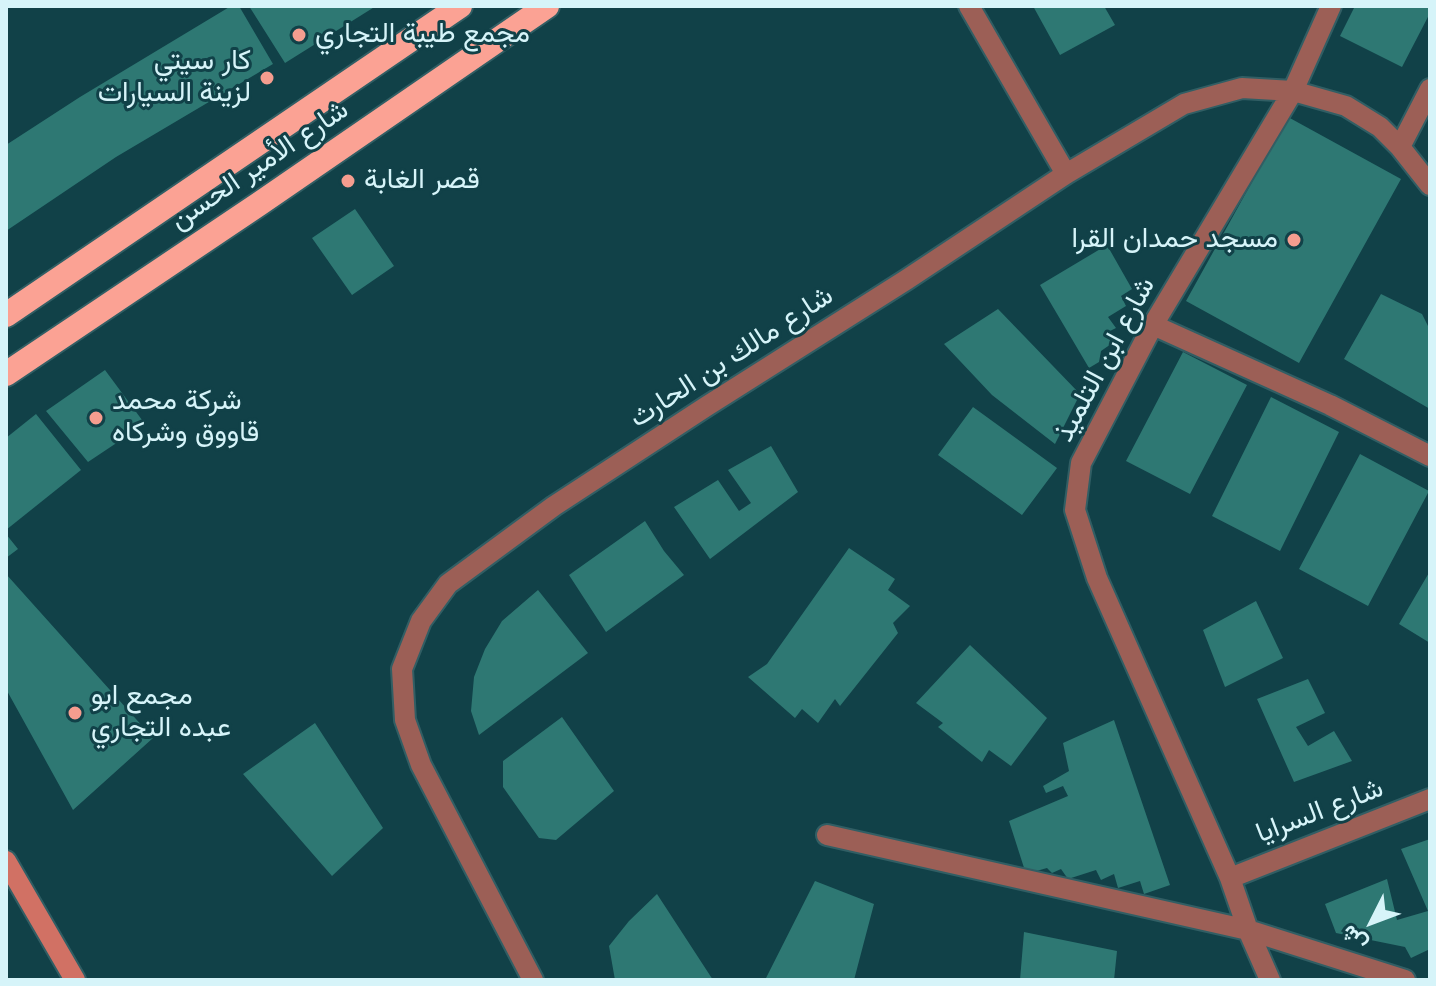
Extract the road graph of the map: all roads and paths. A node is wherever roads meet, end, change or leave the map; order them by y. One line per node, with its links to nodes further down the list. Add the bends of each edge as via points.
1 (460, 6): 10 (highway, شارع الأمير الحسن)
2 (547, 6): 12 (highway, شارع الأمير الحسن)
3 (969, 6): 8 (street)
4 (1331, 6): 6 (street, شارع ابن التلميذ)
5 (1430, 89): 7 (street)
6 (1293, 91): 7 (street, شارع مالك بن الحارث, via 1346,106); 8 (street, شارع مالك بن الحارث, via 1242,88 1184,104); 11 (street, شارع ابن التلميذ)
7 (1400, 147): 9 (street, شارع مالك بن الحارث)
8 (1066, 174): 20 (street, شارع مالك بن الحارث, via 554,506 448,584 421,621 402,669 405,720 421,765)
9 (1430, 185)
10 (6, 315)
11 (1153, 325): 13 (street); 17 (street, شارع ابن التلميذ, via 1081,463 1075,510 1097,578)
12 (6, 374)
13 (1430, 456)
14 (1430, 799): 17 (street, شارع السرايا)
15 (827, 835): 18 (street)
16 (6, 861): 19 (street)
17 (1230, 878): 18 (street, شارع ابن التلميذ)
18 (1248, 930): 21 (street, شارع ابن التلميذ); 22 (street)
19 (75, 980)
20 (533, 980)
21 (1270, 980)
22 (1405, 980)

